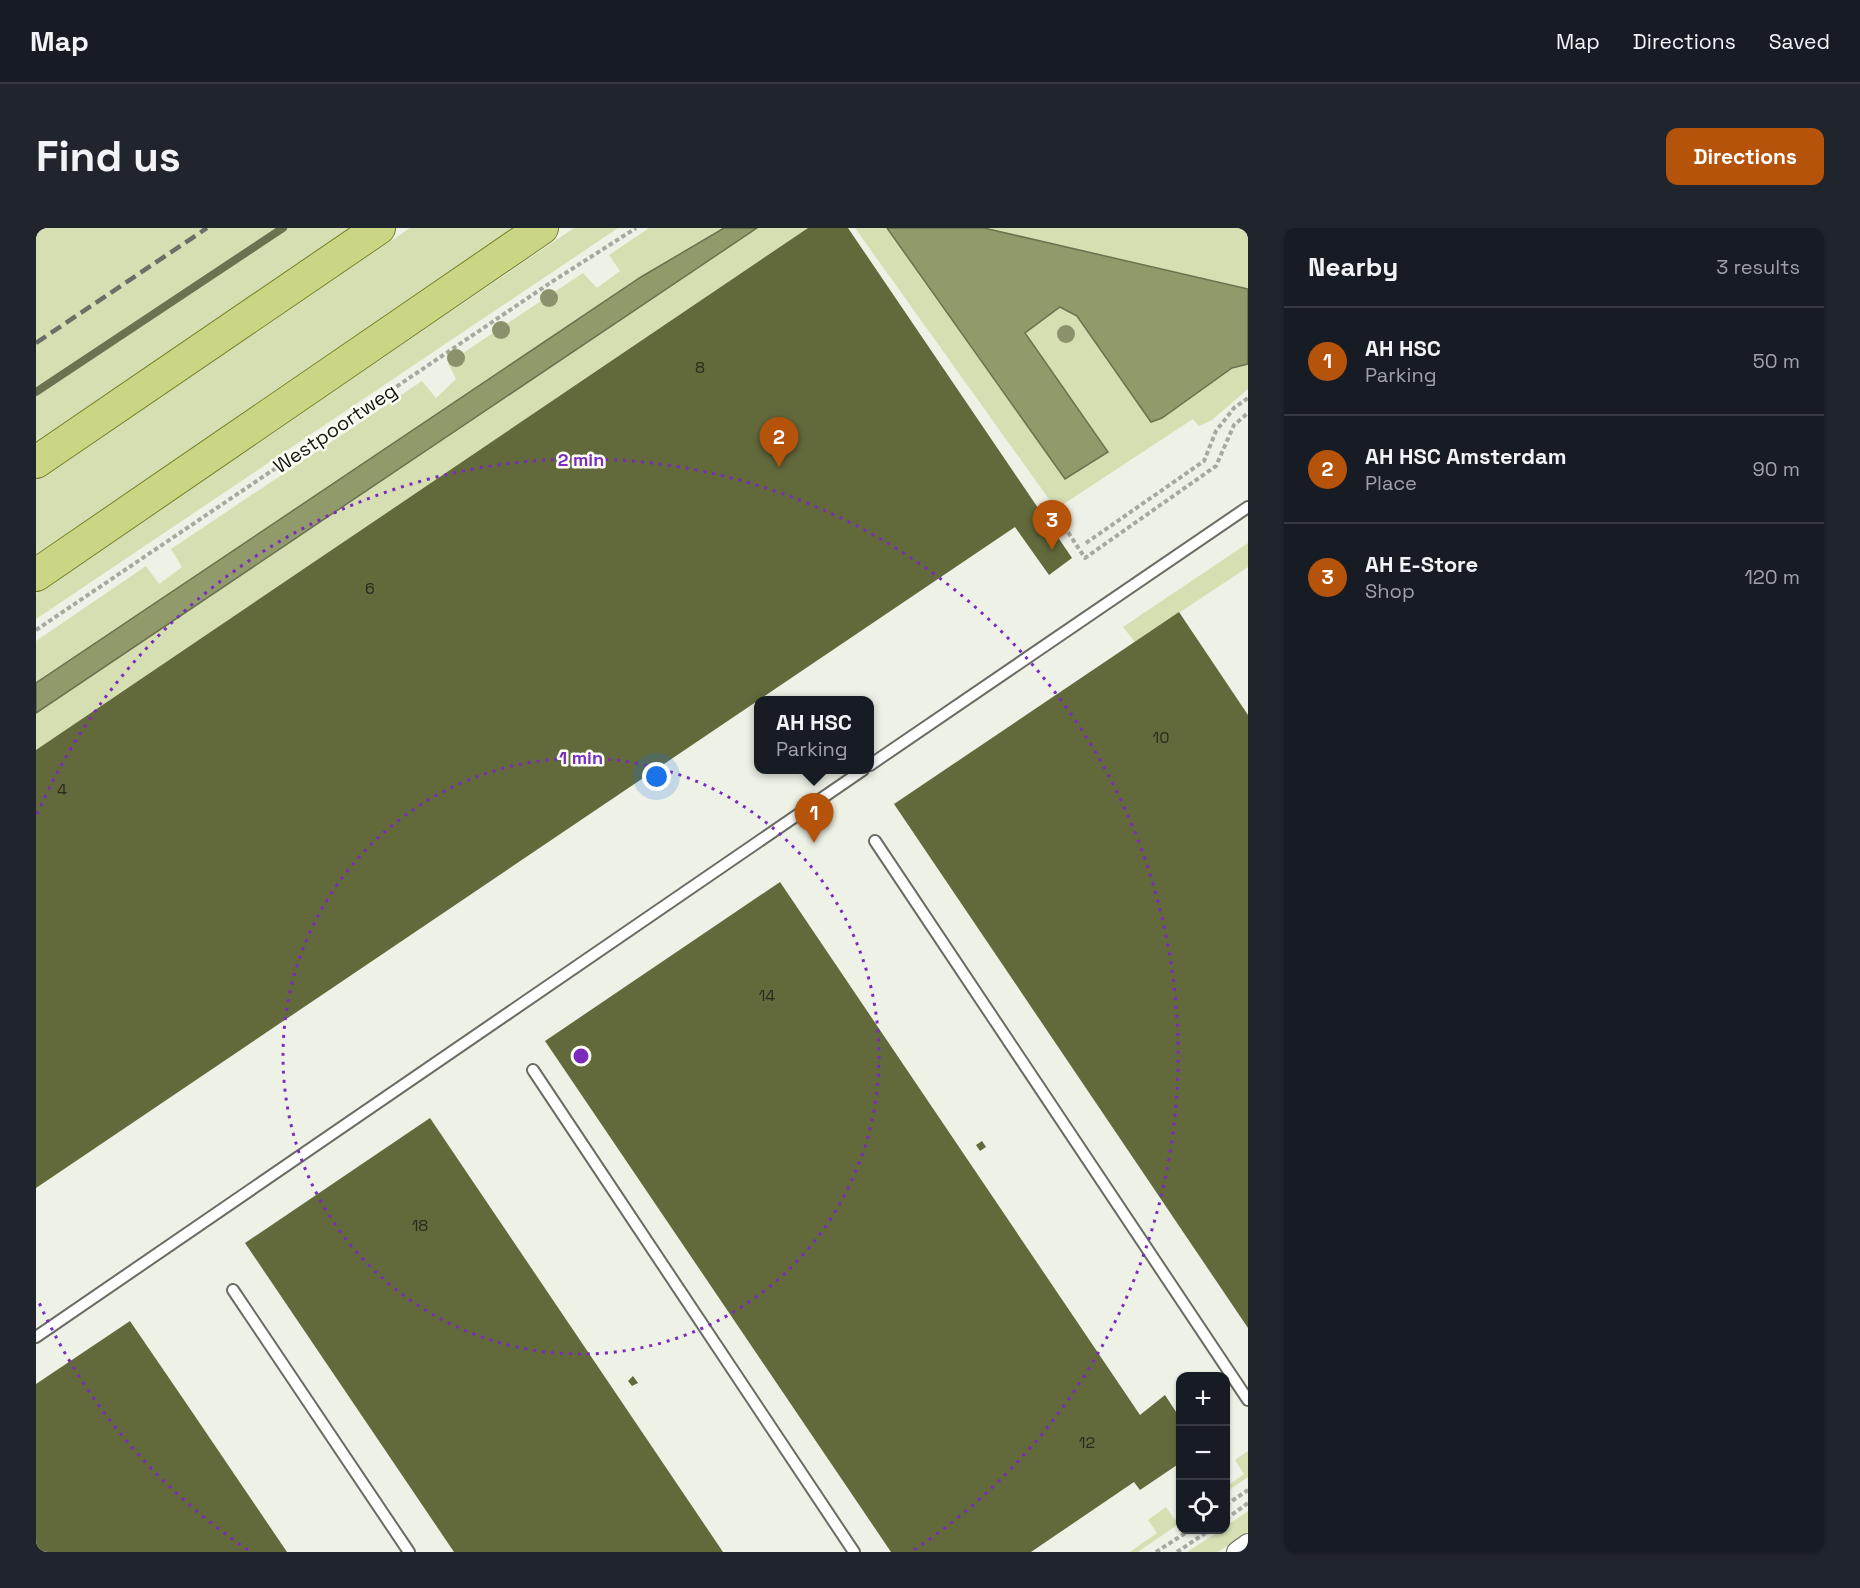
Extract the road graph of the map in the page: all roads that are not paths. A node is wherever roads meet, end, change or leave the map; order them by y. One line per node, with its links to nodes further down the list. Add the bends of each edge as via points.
1 (379, 228): 3 (main road)
2 (542, 228): 5 (main road)
3 (36, 462)
4 (1248, 507): 6 (lane)
5 (36, 575)
6 (874, 762)
7 (857, 774): 11 (lane)
8 (875, 841): 12 (lane)
9 (533, 1070): 15 (lane)
10 (233, 1290): 14 (lane)
11 (36, 1337)
12 (1248, 1400)
13 (1248, 1544): 16 (street)
14 (409, 1552)
15 (854, 1552)
16 (1237, 1552)

